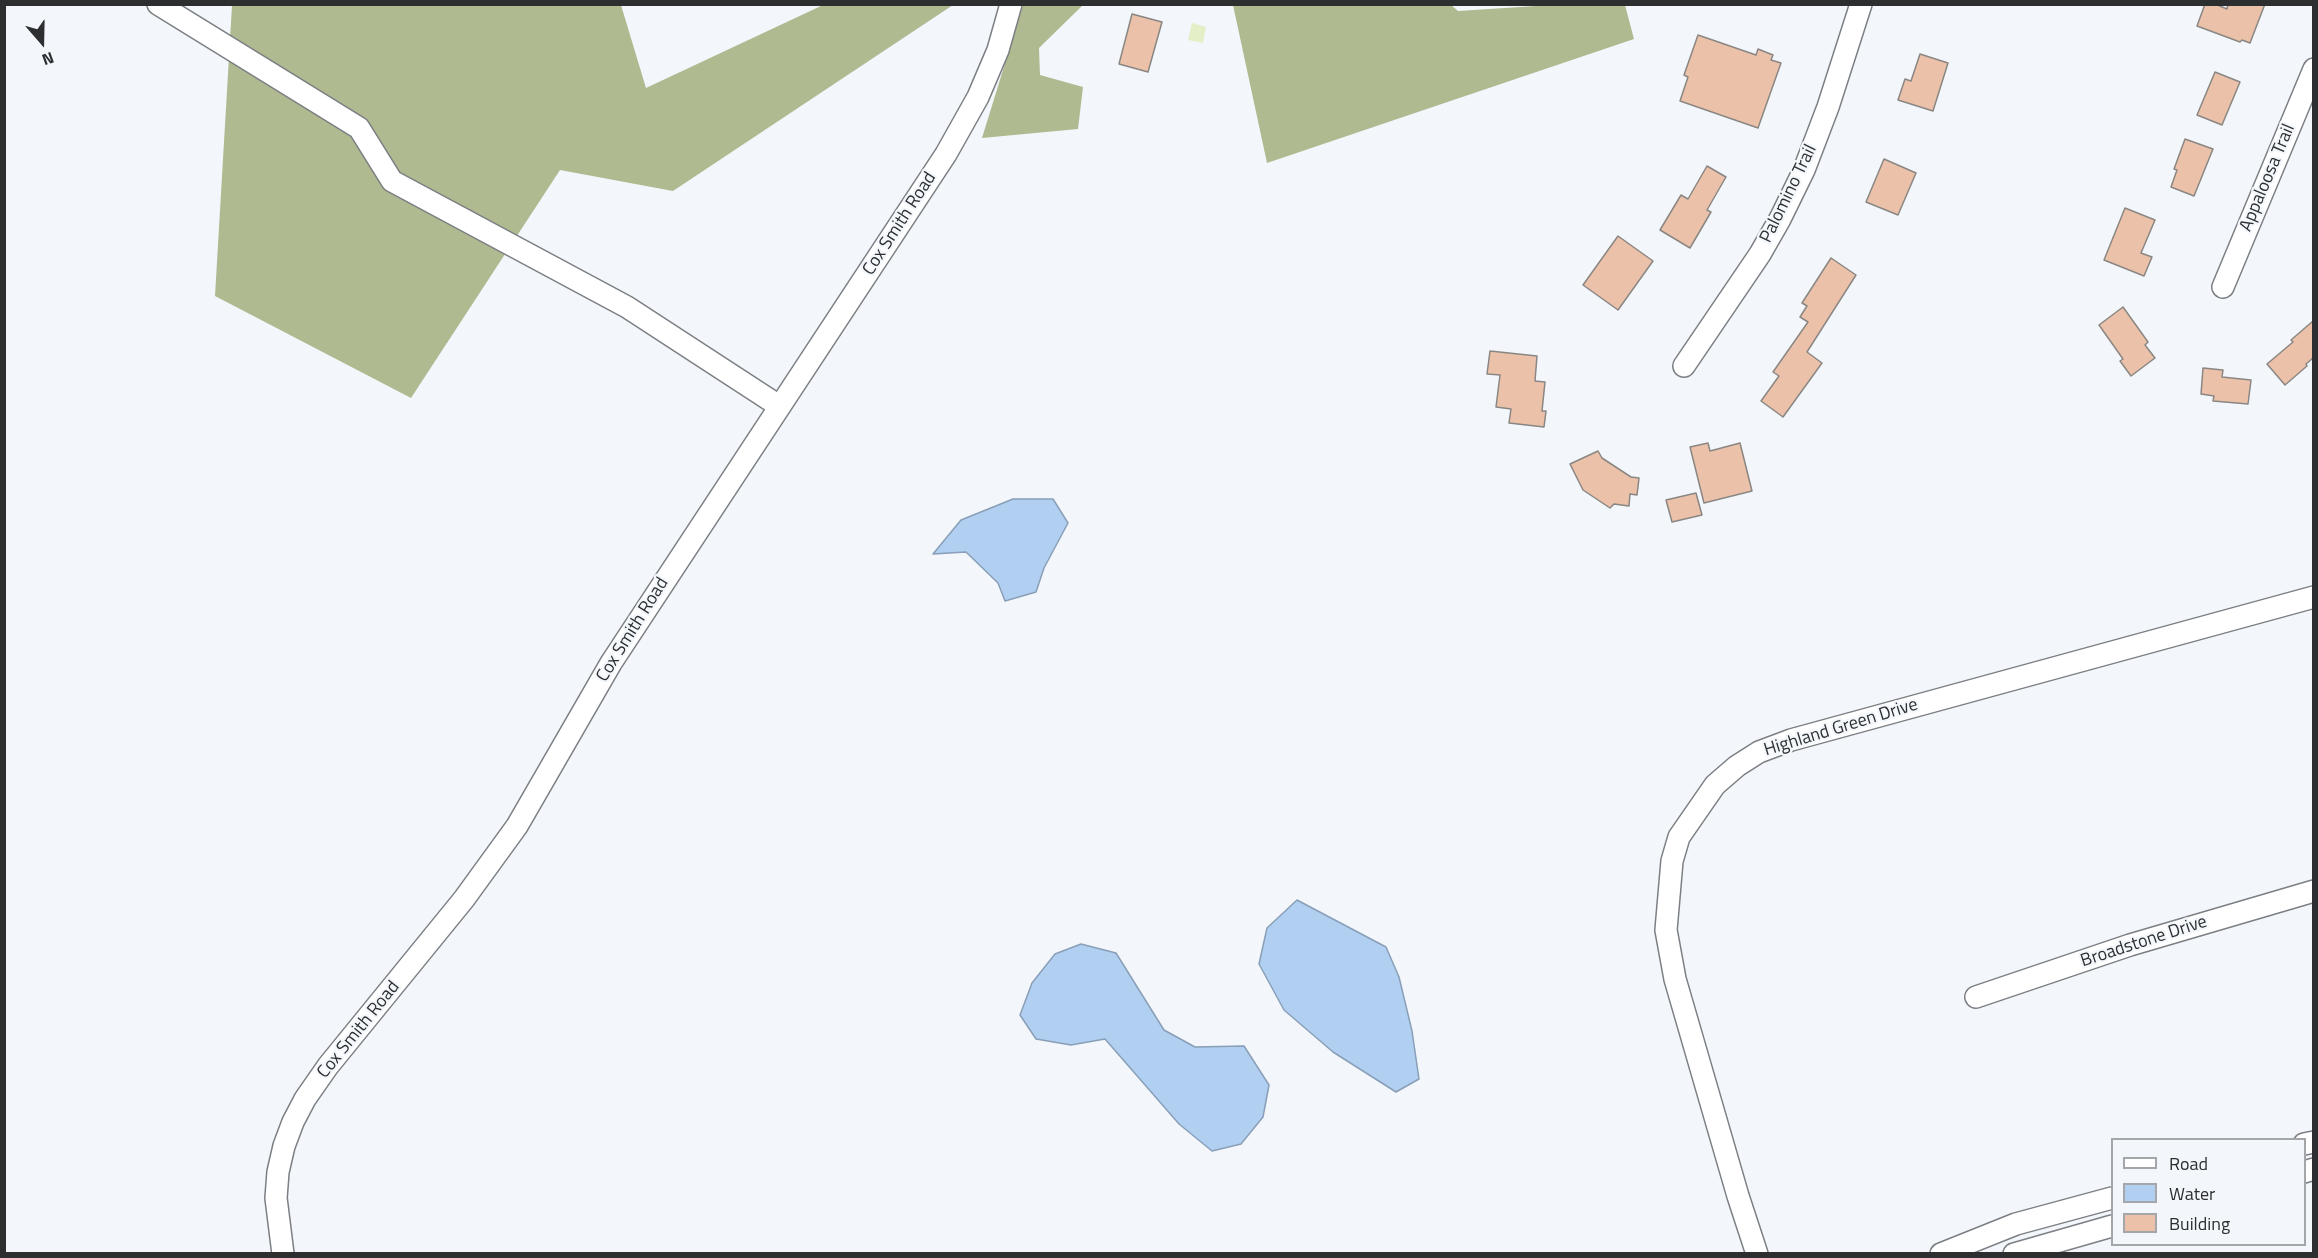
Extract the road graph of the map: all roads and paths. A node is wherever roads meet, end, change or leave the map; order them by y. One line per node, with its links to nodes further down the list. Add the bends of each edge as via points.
1 (158, 4): 7 (street, via 359,128 392,181 627,307)
2 (1011, 4): 7 (street, Cox Smith Road, via 998,50 978,97 946,154)
3 (1861, 4): 6 (street, Palomino Trail, via 1804,170 1760,254)
4 (2313, 69): 5 (street, Appaloosa Trail)
5 (2223, 287)
6 (1684, 366)
7 (779, 406): 15 (street, Cox Smith Road, via 611,663 517,825 464,899 305,1099 292,1122 278,1172 276,1198)
8 (2313, 597): 16 (street, Highland Green Drive, via 1791,740 1759,752 1715,785 1679,837 1672,861 1666,930 1675,979)
9 (2313, 891): 10 (street, Broadstone Drive, via 2141,941)
10 (1976, 997)
11 (2111, 1198): 12 (street)
12 (2065, 1211): 14 (street); 17 (street, via 2016,1224)
13 (2111, 1227): 14 (street)
14 (2075, 1245): 18 (street)
15 (283, 1254)
16 (1757, 1254)
17 (1941, 1254)
18 (2014, 1254)

